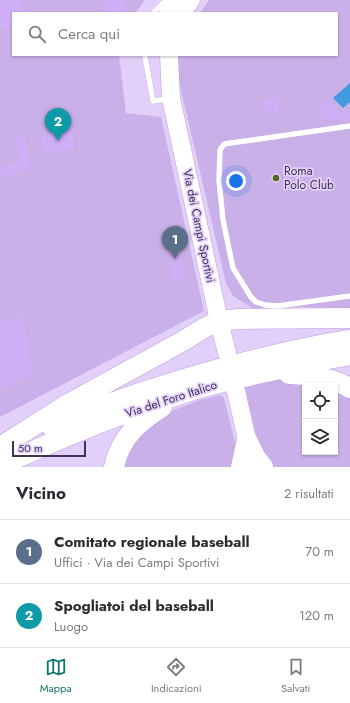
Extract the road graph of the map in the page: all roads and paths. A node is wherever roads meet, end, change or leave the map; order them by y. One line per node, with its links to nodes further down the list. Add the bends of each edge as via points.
1 (166, 0): 4 (lane)
2 (175, 0): 5 (main road)
3 (191, 0): 6 (main road)
4 (154, 12)
5 (169, 12)
6 (183, 12)
7 (145, 56): 9 (lane, via 153,101)
8 (166, 56): 9 (main road, Via dei Campi Sportivi)
9 (171, 98): 13 (main road, Via dei Campi Sportivi)
10 (350, 126): 11 (lane, via 224,144 220,150 219,180 223,220 233,268 256,302 277,306)
11 (350, 296)
12 (350, 318): 13 (highway)
13 (219, 321): 15 (main road, Via dei Campi Sportivi); 21 (highway, via 68,404)
14 (350, 340): 21 (highway, Via del Foro Italico, via 251,361 176,381 92,410)
15 (227, 354)
16 (350, 355): 17 (highway, Via del Foro Italico, via 291,366)
17 (241, 384): 18 (highway, via 265,374 313,375 337,381); 19 (highway, Via del Foro Italico); 20 (main road)
18 (350, 388)
19 (190, 391): 22 (highway, Via del Foro Italico, via 72,434 32,454); 23 (highway, via 149,416 131,431 120,448)
20 (247, 440): 24 (highway); 25 (highway)
21 (0, 448)
22 (0, 466)
23 (114, 467)
24 (241, 467)
25 (263, 467)

